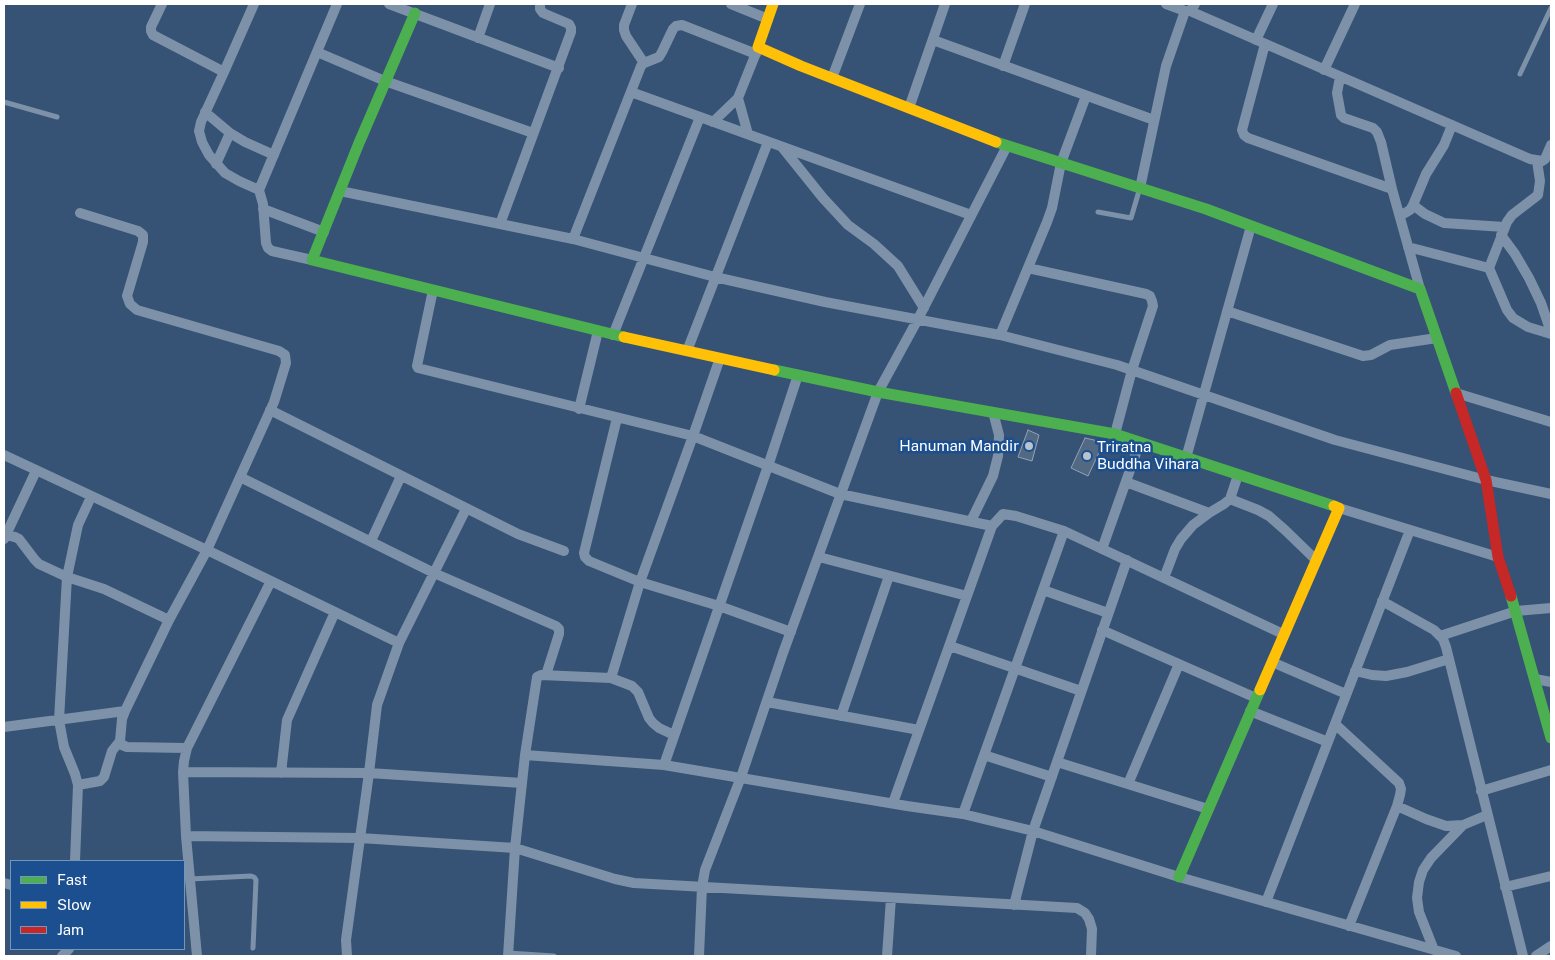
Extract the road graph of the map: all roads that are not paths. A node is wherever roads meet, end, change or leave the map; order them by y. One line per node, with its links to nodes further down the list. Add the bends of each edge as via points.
1 (162, 4): 29 (street, via 151,27 153,35)
2 (254, 4): 29 (street)
3 (337, 4): 24 (street)
4 (389, 4): 18 (street)
5 (490, 4): 20 (street)
6 (540, 4): 27 (street, via 543,13 569,24 571,28)
7 (632, 4): 25 (street, via 624,30)
8 (731, 4): 19 (street)
9 (773, 4): 19 (street)
10 (860, 4): 32 (street)
11 (945, 4): 21 (street)
12 (1025, 4): 26 (street)
13 (1166, 4): 17 (street)
14 (1273, 4): 22 (street)
15 (1355, 4): 28 (street)
16 (1551, 8): 30 (lane)
17 (1190, 9): 22 (street); 42 (street, via 1169,55)
18 (414, 13): 20 (street); 33 (street)
19 (768, 19): 23 (street)
20 (478, 38): 27 (street)
21 (932, 40): 26 (street); 38 (street)
22 (1260, 42): 28 (street); 57 (street, via 1242,130 1244,135)
23 (757, 50): 25 (street, via 676,26 659,57); 32 (street); 36 (street)
24 (317, 52): 33 (street); 52 (street)
25 (644, 63): 34 (street)
26 (1003, 66): 35 (street)
27 (559, 68): 46 (street)
28 (1324, 70): 31 (street)
29 (224, 72): 39 (street)
30 (1520, 74)
31 (1340, 77): 44 (street); 57 (street, via 1337,94 1341,115 1377,132)
32 (832, 78): 38 (street)
33 (385, 81): 46 (street); 59 (street)
34 (631, 92): 41 (street); 70 (street)
35 (1086, 96): 42 (street); 54 (street)
36 (738, 98): 43 (street); 47 (street)
37 (4, 102): 40 (lane)
38 (909, 108): 50 (street)
39 (205, 112): 45 (street); 55 (street, via 199,131)
40 (57, 117)
41 (700, 117): 43 (street); 72 (street)
42 (1154, 120): 56 (street)
43 (713, 122): 47 (street)
44 (1452, 125): 53 (street); 60 (street)
45 (230, 133): 52 (street); 55 (street)
46 (533, 133): 66 (street)
47 (748, 134): 48 (street)
48 (768, 142): 49 (street); 76 (street)
49 (782, 146): 64 (street); 79 (street, via 848,225 898,266)
50 (1007, 146): 54 (street); 64 (street)
51 (1551, 146): 53 (street)
52 (274, 155): 58 (street)
53 (1543, 162): 68 (street, via 1538,195 1512,215)
54 (1061, 163): 56 (street); 74 (street, via 1052,208)
55 (216, 164): 58 (street, via 225,173)
56 (1140, 188): 62 (lane, via 1131,218); 67 (street)
57 (1392, 189): 65 (street)
58 (259, 190): 61 (street)
59 (340, 191): 66 (street); 69 (street)
60 (1413, 205): 65 (street); 68 (street, via 1444,223)
61 (264, 209): 69 (street); 73 (street, via 268,248)
62 (1098, 212)
63 (80, 213): 95 (street, via 143,235 127,296 137,310 285,355 286,363)
64 (971, 215): 79 (street)
65 (1400, 216): 71 (street)
66 (500, 224): 70 (street)
67 (1251, 226): 77 (street); 80 (street)
68 (1502, 231): 75 (street); 83 (street, via 1530,278)
69 (324, 232): 73 (street)
70 (573, 239): 72 (street)
71 (1408, 247): 75 (street); 77 (street)
72 (643, 258): 76 (street); 84 (street)
73 (312, 260): 78 (street)
74 (1028, 268): 85 (street); 89 (street, via 1150,296 1152,306)
75 (1489, 268): 83 (street, via 1513,318 1528,327)
76 (715, 277): 81 (street); 87 (street)
77 (1420, 288): 86 (street)
78 (433, 290): 82 (street); 94 (street, via 418,368)
79 (924, 308): 81 (street)
80 (1227, 311): 86 (street, via 1363,356 1390,344); 93 (street)
81 (918, 319): 85 (street); 91 (street)
82 (598, 331): 84 (street); 94 (street)
83 (1551, 333)
84 (613, 335): 87 (street)
85 (1000, 335): 89 (street)
86 (1437, 338): 92 (street)
87 (687, 351): 88 (street)
88 (720, 358): 90 (street); 100 (street)
89 (1132, 370): 93 (street); 99 (street)
90 (798, 375): 91 (street); 104 (street)
91 (878, 392): 96 (street); 111 (street)
92 (1456, 393): 98 (street); 109 (street)
93 (1204, 395): 103 (street); 109 (street, via 1335,440)
94 (580, 409): 97 (street)
95 (270, 410): 107 (street); 108 (street)
96 (993, 412): 99 (street); 118 (street, via 999,435 998,456 993,476)
97 (617, 418): 100 (street); 136 (street, via 584,553 589,561)
98 (1551, 422)
99 (1115, 434): 101 (street)
100 (694, 436): 104 (street); 136 (street)
101 (1140, 442): 103 (street); 110 (street)
102 (4, 455): 105 (street)
103 (1186, 458): 106 (street)
104 (768, 466): 111 (street); 140 (street)
105 (36, 472): 113 (street); 122 (street)
106 (1238, 475): 114 (street); 115 (street)
107 (401, 476): 116 (street); 123 (street)
108 (240, 477): 123 (street); 125 (street)
109 (1486, 480): 112 (street); 128 (street)
110 (1126, 482): 117 (street); 124 (street)
111 (840, 494): 118 (street); 127 (street)
112 (1551, 494)
113 (91, 497): 125 (street); 133 (street, via 78,525)
114 (1230, 499): 117 (street); 130 (street, via 1269,516)
115 (1339, 508): 120 (street); 130 (street)
116 (466, 509): 126 (street); 131 (street)
117 (1209, 513): 134 (street, via 1181,539)
118 (972, 521): 119 (street)
119 (992, 526): 121 (street, via 1003,514 1008,514); 138 (street)
120 (1410, 530): 128 (street); 139 (street)
121 (1064, 531): 124 (street); 137 (street)
122 (5, 537): 133 (street, via 16,537 39,564)
123 (371, 541): 131 (street)
124 (1102, 549): 129 (street)
125 (207, 550): 135 (street); 145 (street)
126 (564, 551)
127 (819, 557): 132 (street); 147 (street)
128 (1498, 557): 142 (street)
129 (1127, 560): 134 (street); 144 (street)
130 (1316, 560): 148 (street)
131 (434, 573): 150 (street); 157 (street, via 556,626 559,634)
132 (889, 576): 138 (street); 167 (street)
133 (67, 577): 145 (street, via 104,589); 168 (street)
134 (1164, 578): 148 (street)
135 (271, 581): 143 (street); 176 (street)
136 (640, 582): 140 (street); 158 (street)
137 (1043, 590): 144 (street); 155 (street)
138 (968, 596): 151 (street)
139 (1382, 601): 149 (street); 156 (street)
140 (719, 606): 147 (street); 172 (street)
141 (1551, 608): 142 (street)
142 (1516, 611): 149 (street); 159 (street)
143 (335, 612): 150 (street); 183 (street, via 287,720)
144 (1108, 613): 146 (street)
145 (169, 620): 165 (street)
146 (1102, 630): 154 (street); 161 (street)
147 (791, 632): 164 (street)
148 (1284, 634): 153 (street)
149 (1440, 636): 152 (street)
150 (399, 643): 184 (street, via 377,705)
151 (950, 646): 155 (street); 171 (street)
152 (1449, 659): 156 (street, via 1386,676); 190 (street)
153 (1272, 662): 162 (street); 163 (street)
154 (1179, 664): 163 (street); 188 (street)
155 (1015, 667): 161 (street); 178 (street)
156 (1356, 670): 162 (street)
157 (546, 675): 158 (street); 177 (street, via 537,677)
158 (611, 678): 172 (street, via 632,686 653,723)
159 (1535, 679): 160 (street); 173 (street)
160 (1551, 682)
161 (1081, 691): 179 (street)
162 (1346, 694): 169 (street)
163 (1256, 698): 166 (street)
164 (767, 702): 167 (street); 185 (street)
165 (124, 710): 168 (street); 174 (street)
166 (1250, 711): 175 (street); 193 (street)
167 (841, 716): 171 (street)
168 (58, 720): 170 (street); 189 (street)
169 (1335, 724): 175 (street); 192 (street, via 1399,784 1401,789)
170 (4, 727)
171 (919, 730): 191 (street)
172 (674, 735): 180 (street)
173 (1551, 738)
174 (120, 741): 176 (street, via 127,747); 189 (street, via 109,758 104,777 100,781)
175 (1328, 742): 209 (street)
176 (187, 748): 182 (street)
177 (525, 755): 180 (street); 187 (street)
178 (984, 755): 186 (street); 194 (street)
179 (1057, 762): 186 (street); 188 (street)
180 (664, 765): 185 (street)
181 (1551, 770): 190 (street)
182 (183, 772): 183 (street); 198 (street)
183 (282, 773): 184 (street)
184 (369, 774): 187 (street); 199 (street)
185 (741, 777): 191 (street); 205 (street, via 705,870)
186 (1052, 777): 197 (street)
187 (522, 783): 200 (street)
188 (1128, 784): 193 (street)
189 (78, 785): 201 (street)
190 (1482, 791): 195 (street)
191 (893, 803): 194 (street)
192 (1396, 806): 196 (street, via 1446,826); 211 (street)
193 (1208, 808): 203 (street)
194 (963, 814): 197 (street)
195 (1487, 815): 196 (street); 206 (street)
196 (1463, 824): 214 (street, via 1431,858 1419,882 1419,912)
197 (1033, 831): 203 (street); 210 (street)
198 (186, 836): 199 (street); 204 (street)
199 (360, 838): 200 (street); 217 (street, via 346,940)
200 (515, 848): 205 (street, via 634,883); 215 (street)
201 (75, 860)
202 (1551, 876): 206 (street)
203 (1179, 877): 209 (street)
204 (190, 878): 207 (street); 213 (lane, via 254,877)
205 (702, 887): 208 (street); 219 (street)
206 (1505, 887): 223 (street)
207 (188, 892): 216 (street)
208 (891, 898): 210 (street); 220 (street)
209 (1266, 902): 211 (street)
210 (1014, 905): 221 (street, via 1077,908 1085,913 1092,929)
211 (1349, 926): 214 (street)
212 (1551, 946): 224 (street)
213 (253, 948)
214 (1434, 950): 222 (street)
215 (508, 955): 218 (lane)
216 (197, 956)
217 (347, 956)
218 (554, 956)
219 (699, 956)
220 (887, 956)
221 (1090, 956)
222 (1456, 956)
223 (1523, 956)
224 (1536, 956)

